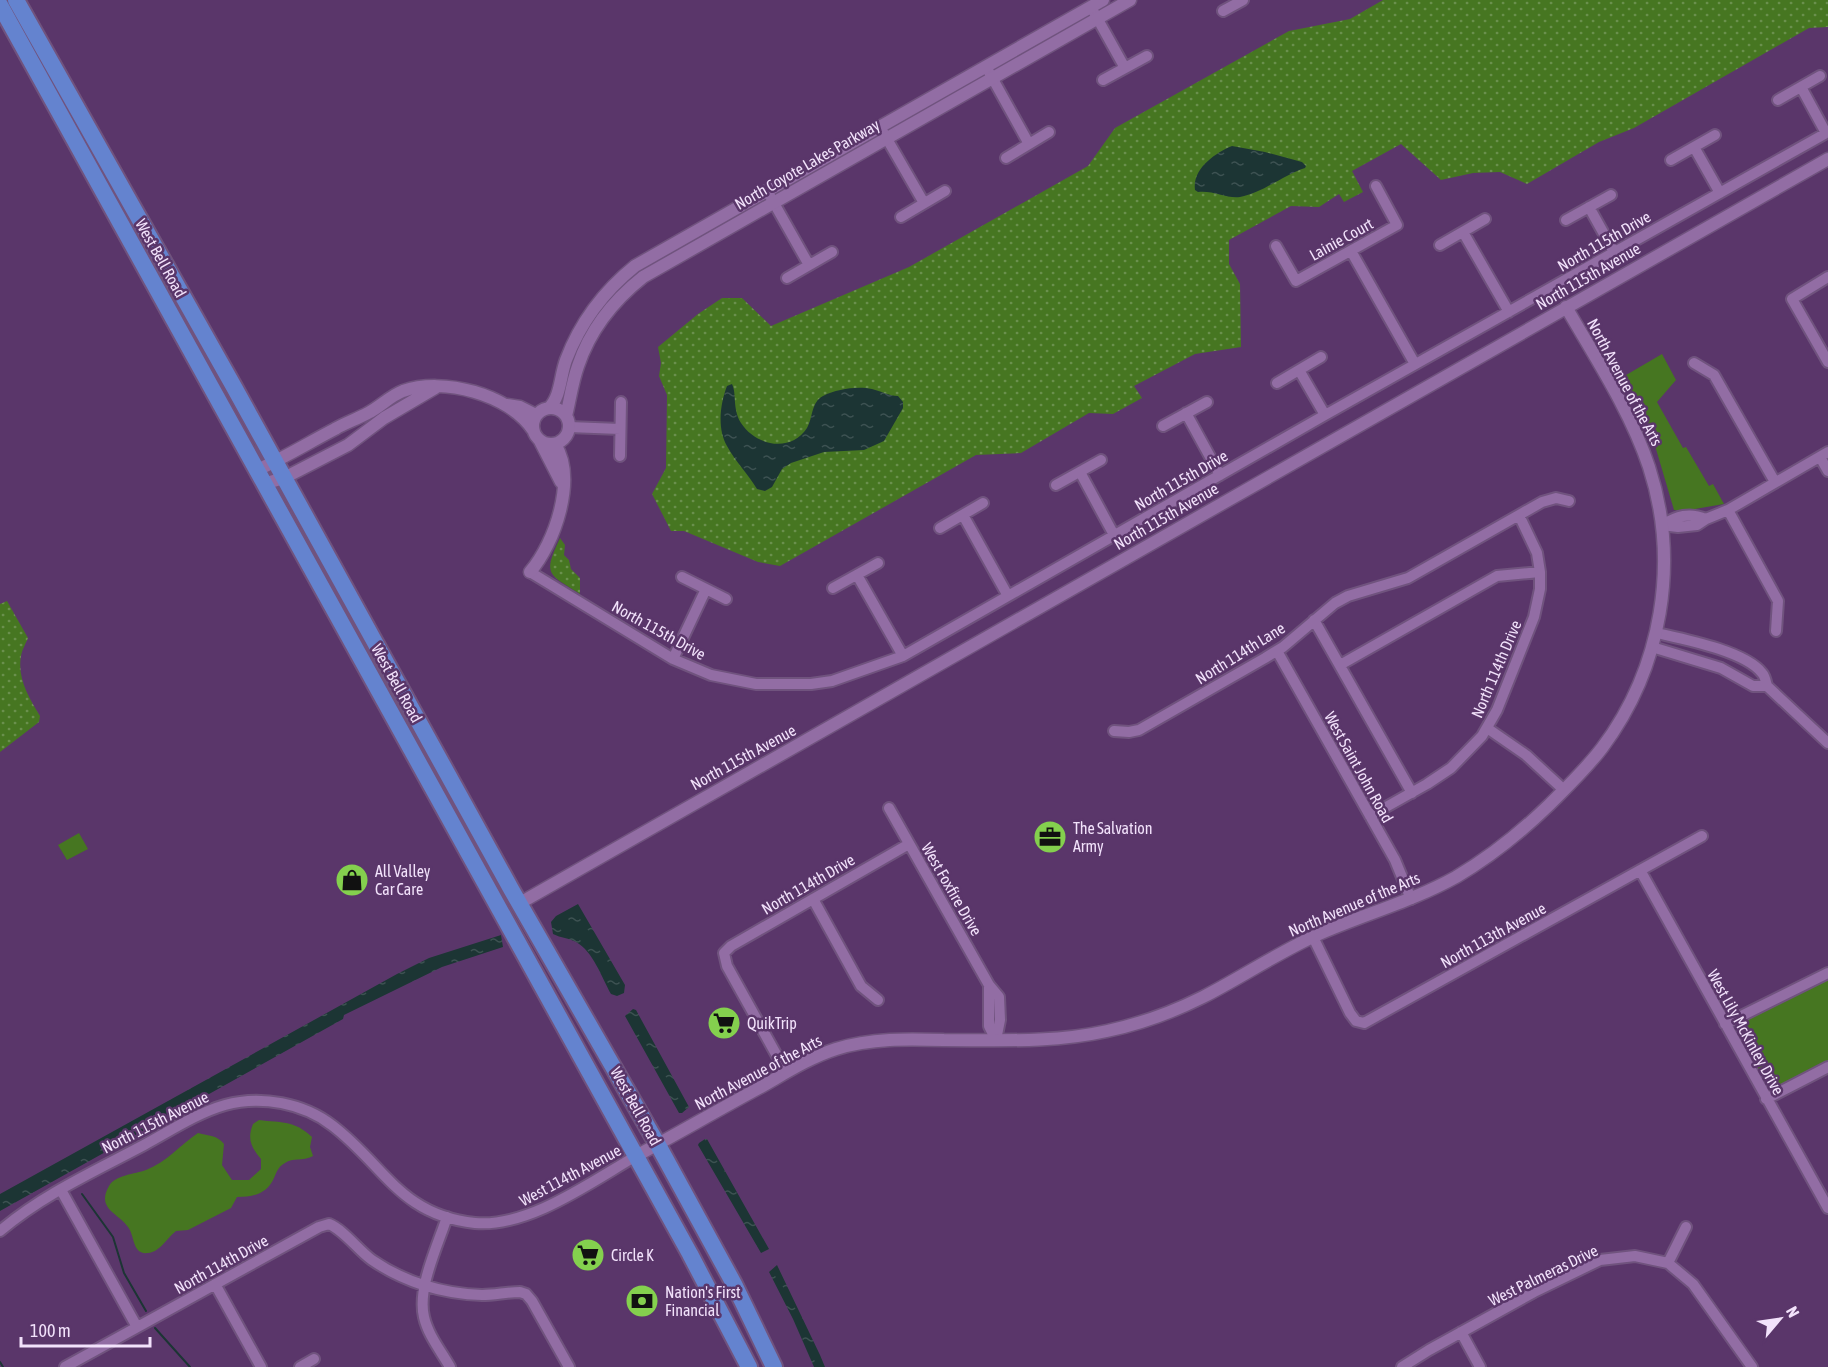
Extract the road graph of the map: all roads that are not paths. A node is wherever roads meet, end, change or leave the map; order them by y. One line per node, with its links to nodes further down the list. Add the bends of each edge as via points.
1 (16, 0): 68 (main road, West Bell Road)
2 (1103, 0): 7 (street, North Coyote Lakes Parkway)
3 (1130, 0): 7 (street, North Coyote Lakes Parkway)
4 (1244, 0): 6 (street)
5 (0, 5): 72 (main road, West Bell Road)
6 (1224, 11)
7 (1094, 13): 9 (street); 10 (street, North Coyote Lakes Parkway)
8 (1147, 56): 9 (street)
9 (1125, 68): 12 (street)
10 (989, 72): 15 (street, North Coyote Lakes Parkway); 19 (street, North Coyote Lakes Parkway); 20 (street)
11 (1820, 76): 13 (street)
12 (1103, 80)
13 (1801, 87): 14 (street); 17 (street)
14 (1778, 100)
15 (880, 126): 19 (street); 29 (street, North Coyote Lakes Parkway)
16 (1049, 132): 20 (street)
17 (1827, 132): 27 (street, North 115th Drive)
18 (1715, 135): 21 (street)
19 (887, 138): 29 (street, North Coyote Lakes Parkway); 30 (street)
20 (1029, 144): 22 (street)
21 (1695, 147): 24 (street); 27 (street)
22 (1006, 158)
23 (1828, 159): 44 (street, North 115th Avenue)
24 (1671, 160)
25 (1376, 186): 38 (street, Lainie Court, via 1397,225)
26 (945, 191): 30 (street)
27 (1720, 193): 40 (street, North 115th Drive)
28 (1611, 195): 31 (street)
29 (770, 196): 41 (street); 56 (street, North Coyote Lakes Parkway, via 648,258 612,287 574,342 557,400); 60 (street, North Coyote Lakes Parkway, via 655,269 621,297 586,347)
30 (924, 203): 32 (street)
31 (1589, 207): 34 (street); 40 (street)
32 (901, 216)
33 (1485, 219): 35 (street)
34 (1566, 219)
35 (1463, 232): 36 (street); 45 (street)
36 (1440, 245)
37 (1276, 246): 38 (street, Lainie Court, via 1296,281)
38 (1351, 251): 49 (street)
39 (832, 252): 41 (street)
40 (1614, 252): 45 (street, North 115th Drive)
41 (809, 265): 43 (street)
42 (1828, 277): 47 (street, via 1792,299)
43 (786, 278)
44 (1566, 307): 82 (street, North Avenue of the Arts, via 1645,455); 120 (street, North 115th Avenue)
45 (1509, 312): 49 (street, North 115th Drive)
46 (1321, 357): 50 (street)
47 (1828, 362)
48 (1694, 363): 74 (street, via 1714,375)
49 (1415, 364): 59 (street, North 115th Drive)
50 (1299, 370): 51 (street); 59 (street)
51 (1277, 383)
52 (436, 387): 55 (street, via 472,390); 68 (street, via 401,392 370,413); 73 (street, via 348,445)
53 (621, 402): 62 (street)
54 (1207, 402): 57 (street)
55 (507, 405): 58 (street); 63 (street)
56 (549, 408): 58 (street); 60 (street, via 559,410)
57 (1186, 413): 61 (street); 71 (street)
58 (536, 415): 63 (street)
59 (1325, 415): 71 (street, North 115th Drive)
60 (567, 422): 62 (street); 64 (street, via 564,438)
61 (1163, 426)
62 (621, 429): 66 (street)
63 (536, 435): 64 (street, via 544,443); 76 (street)
64 (555, 444): 76 (street, via 563,465)
65 (1824, 454): 69 (street); 74 (street)
66 (620, 456)
67 (1101, 460): 70 (street)
68 (275, 462): 72 (street); 73 (main road, West Bell Road)
69 (1828, 471)
70 (1080, 472): 75 (street); 84 (street)
71 (1220, 475): 84 (street, North 115th Drive)
72 (260, 477): 73 (street); 91 (main road, West Bell Road)
73 (284, 478): 102 (main road, West Bell Road)
74 (1775, 482): 79 (street)
75 (1056, 485)
76 (563, 486): 86 (street, via 554,530)
77 (1569, 501): 81 (street, North 114th Lane, via 1548,500)
78 (983, 503): 80 (street)
79 (1728, 510): 82 (street, via 1696,525); 96 (street, via 1778,601)
80 (963, 515): 83 (street); 93 (street)
81 (1519, 515): 87 (street, North 114th Drive, via 1534,544); 95 (street, North 114th Lane, via 1408,578 1348,596)
82 (1662, 525): 97 (street, North Avenue of the Arts, via 1664,574)
83 (940, 528)
84 (1114, 535): 93 (street, North 115th Drive)
85 (878, 563): 88 (street)
86 (530, 572): 101 (street, North 115th Drive)
87 (1540, 572): 103 (street, via 1497,576); 106 (street, North 114th Drive, via 1534,616)
88 (857, 575): 90 (street); 100 (street)
89 (682, 577): 92 (street)
90 (834, 588)
91 (323, 589): 102 (main road, via 345,611 374,662); 105 (main road, West Bell Road)
92 (706, 589): 94 (street); 101 (street)
93 (1008, 596): 100 (street, North 115th Drive)
94 (726, 599)
95 (1314, 620): 99 (street, North 114th Lane); 103 (street)
96 (1776, 631)
97 (1657, 633): 98 (street, North Avenue of the Arts); 104 (street, via 1736,656 1763,673)
98 (1652, 647): 104 (street, via 1721,668 1753,686); 110 (street, North Avenue of the Arts, via 1641,680 1618,724 1600,751)
99 (1277, 651): 107 (street, North 114th Lane, via 1139,730); 114 (street, West Saint John Road)
100 (903, 656): 101 (street, North 115th Drive, via 832,681 794,685 756,684 711,675)
101 (673, 659)
102 (387, 665): 109 (main road, West Bell Road)
103 (1340, 665): 111 (street)
104 (1767, 686): 108 (street)
105 (386, 704): 109 (main road, via 403,710 431,762); 112 (main road, West Bell Road)
106 (1487, 728): 110 (street, via 1527,754); 111 (street, North 114th Drive, via 1451,768)
107 (1114, 731)
108 (1828, 742)
109 (448, 776): 120 (main road, West Bell Road)
110 (1564, 790): 119 (street, North Avenue of the Arts, via 1492,854)
111 (1412, 793): 114 (street, North 114th Drive)
112 (438, 800): 120 (main road, via 457,812 504,898); 130 (main road, West Bell Road)
113 (889, 808): 116 (street, West Foxfire Drive)
114 (1370, 816): 119 (street, West Saint John Road)
115 (1702, 836): 117 (street, North 113th Avenue)
116 (909, 844): 118 (street, North 114th Drive); 125 (street, West Foxfire Drive, via 999,997)
117 (1640, 870): 121 (street, North 113th Avenue, via 1374,1019 1360,1023 1352,1017); 124 (street, West Lily McKinley Drive)
118 (813, 899): 123 (street, via 861,986); 127 (street, North 114th Drive, via 724,953 727,966)
119 (1411, 899): 121 (street, North Avenue of the Arts)
120 (520, 903): 129 (main road, West Bell Road)
121 (1313, 937): 125 (street, North Avenue of the Arts, via 1201,998 1150,1019 1082,1036)
122 (1828, 974): 124 (street)
123 (878, 1000)
124 (1725, 1024): 128 (street, West Lily McKinley Drive)
125 (996, 1040): 127 (street, North Avenue of the Arts, via 868,1042 834,1050)
126 (1828, 1067): 128 (street)
127 (786, 1072): 129 (street, North Avenue of the Arts)
128 (1766, 1099): 132 (street, West Lily McKinley Drive)
129 (658, 1144): 130 (street, North Avenue of the Arts); 148 (main road, West Bell Road, via 751,1316)
130 (636, 1156): 133 (street, West 114th Avenue, via 525,1216 489,1223); 147 (main road, West Bell Road)
131 (61, 1190): 133 (street, North 115th Avenue, via 207,1112 225,1105 262,1101 298,1107 320,1117 343,1133 411,1201); 135 (street, North 115th Avenue); 139 (street)
132 (1828, 1208)
133 (447, 1217): 138 (street)
134 (1686, 1227): 136 (street)
135 (0, 1231)
136 (1668, 1263): 140 (street, West Palmeras Drive, via 1635,1256 1600,1260); 151 (street, via 1693,1284)
137 (215, 1284): 138 (street, North 114th Drive, via 329,1224 377,1263); 139 (street, North 114th Drive); 143 (street)
138 (425, 1286): 145 (street, via 424,1316); 146 (street, via 469,1294 526,1294)
139 (137, 1327): 142 (street, North 114th Drive)
140 (1461, 1332): 149 (street, West Palmeras Drive); 150 (street)
141 (314, 1359): 144 (street)
142 (65, 1367)
143 (261, 1367)
144 (300, 1367)
145 (450, 1367)
146 (569, 1367)
147 (749, 1367)
148 (774, 1367)
149 (1402, 1367)
150 (1480, 1367)
151 (1752, 1367)

